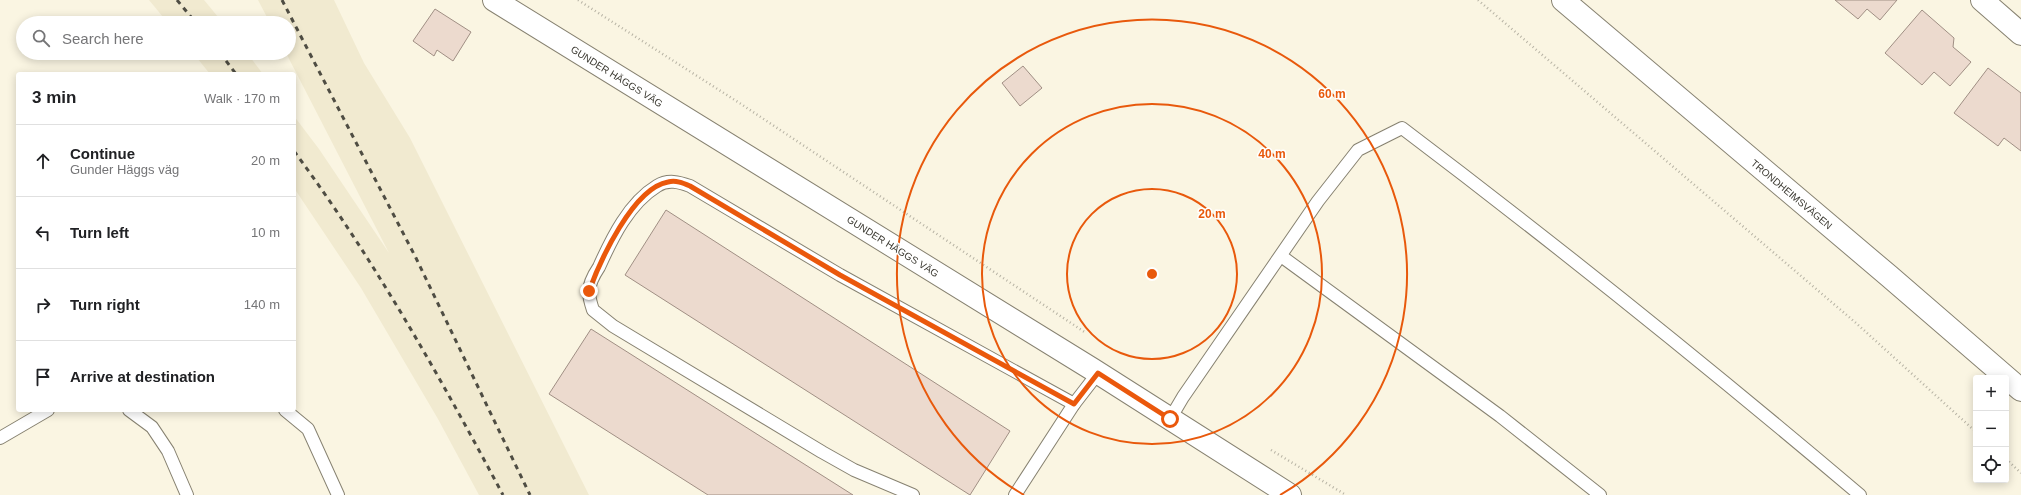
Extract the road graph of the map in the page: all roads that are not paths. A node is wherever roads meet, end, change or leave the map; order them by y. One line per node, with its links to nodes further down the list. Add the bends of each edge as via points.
1 (494, 0): 6 (street, GUNDER HÄGGS VÄG)
2 (1563, 0): 7 (street, TRONDHEIMSVÄGEN)
3 (1982, 0): 4 (street)
4 (2021, 34)
5 (1281, 256): 12 (lane); 19 (lane, via 1500,416); 20 (lane, via 1318,201 1358,150 1402,128 1517,215)
6 (1098, 373): 8 (lane); 12 (street, GUNDER HÄGGS VÄG)
7 (2021, 390)
8 (1074, 404): 16 (lane, via 840,275 690,186 678,182 657,186 624,220 595,273 589,291 593,310 613,326 828,456); 17 (lane)
9 (45, 412): 13 (lane)
10 (132, 412): 14 (lane, via 152,427 168,451)
11 (288, 412): 15 (lane, via 308,429)
12 (1170, 419): 18 (street, GUNDER HÄGGS VÄG)
13 (0, 438)
14 (187, 495)
15 (338, 495)
16 (913, 495)
17 (1015, 495)
18 (1290, 495)
19 (1600, 495)
20 (1860, 495)

